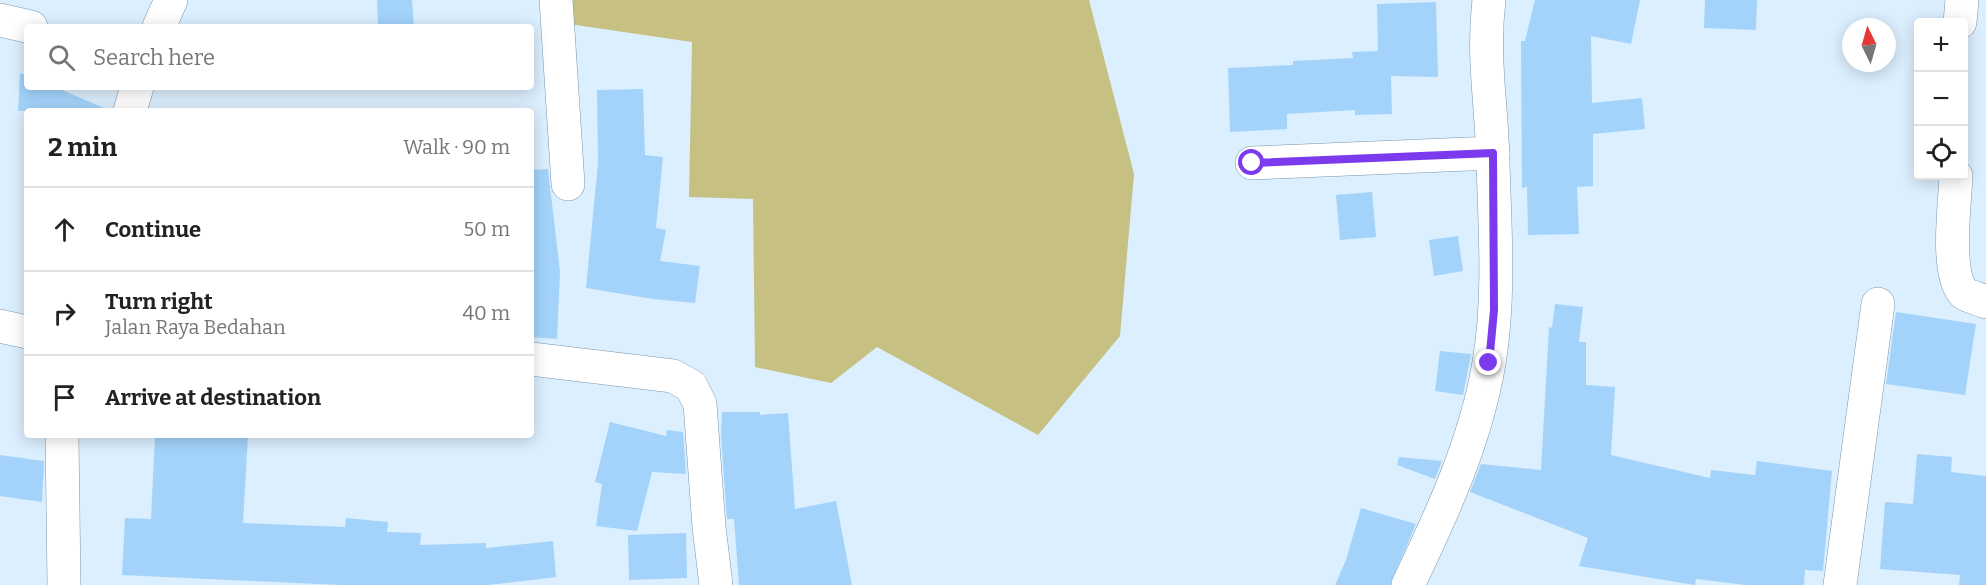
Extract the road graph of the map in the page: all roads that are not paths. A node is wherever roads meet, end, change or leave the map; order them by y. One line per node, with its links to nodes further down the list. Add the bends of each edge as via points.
1 (171, 0): 7 (street)
2 (556, 0): 16 (street)
3 (1489, 0): 13 (street, via 1485,36)
4 (1962, 0): 5 (street)
5 (1960, 18)
6 (0, 20): 8 (street)
7 (160, 24)
8 (24, 25)
9 (0, 37): 10 (street)
10 (24, 40)
11 (136, 90): 12 (street)
12 (131, 108)
13 (1493, 153): 14 (street); 25 (street, via 1494,310 1489,363 1458,472)
14 (1252, 163)
15 (1956, 180): 17 (street, via 1953,264 1965,293)
16 (568, 184)
17 (1986, 302)
18 (1878, 304): 26 (street)
19 (0, 326): 20 (street)
20 (24, 331)
21 (534, 359): 24 (street, via 673,376 691,386 700,404)
22 (62, 438): 23 (street)
23 (64, 585)
24 (716, 585)
25 (1408, 585)
26 (1840, 585)

